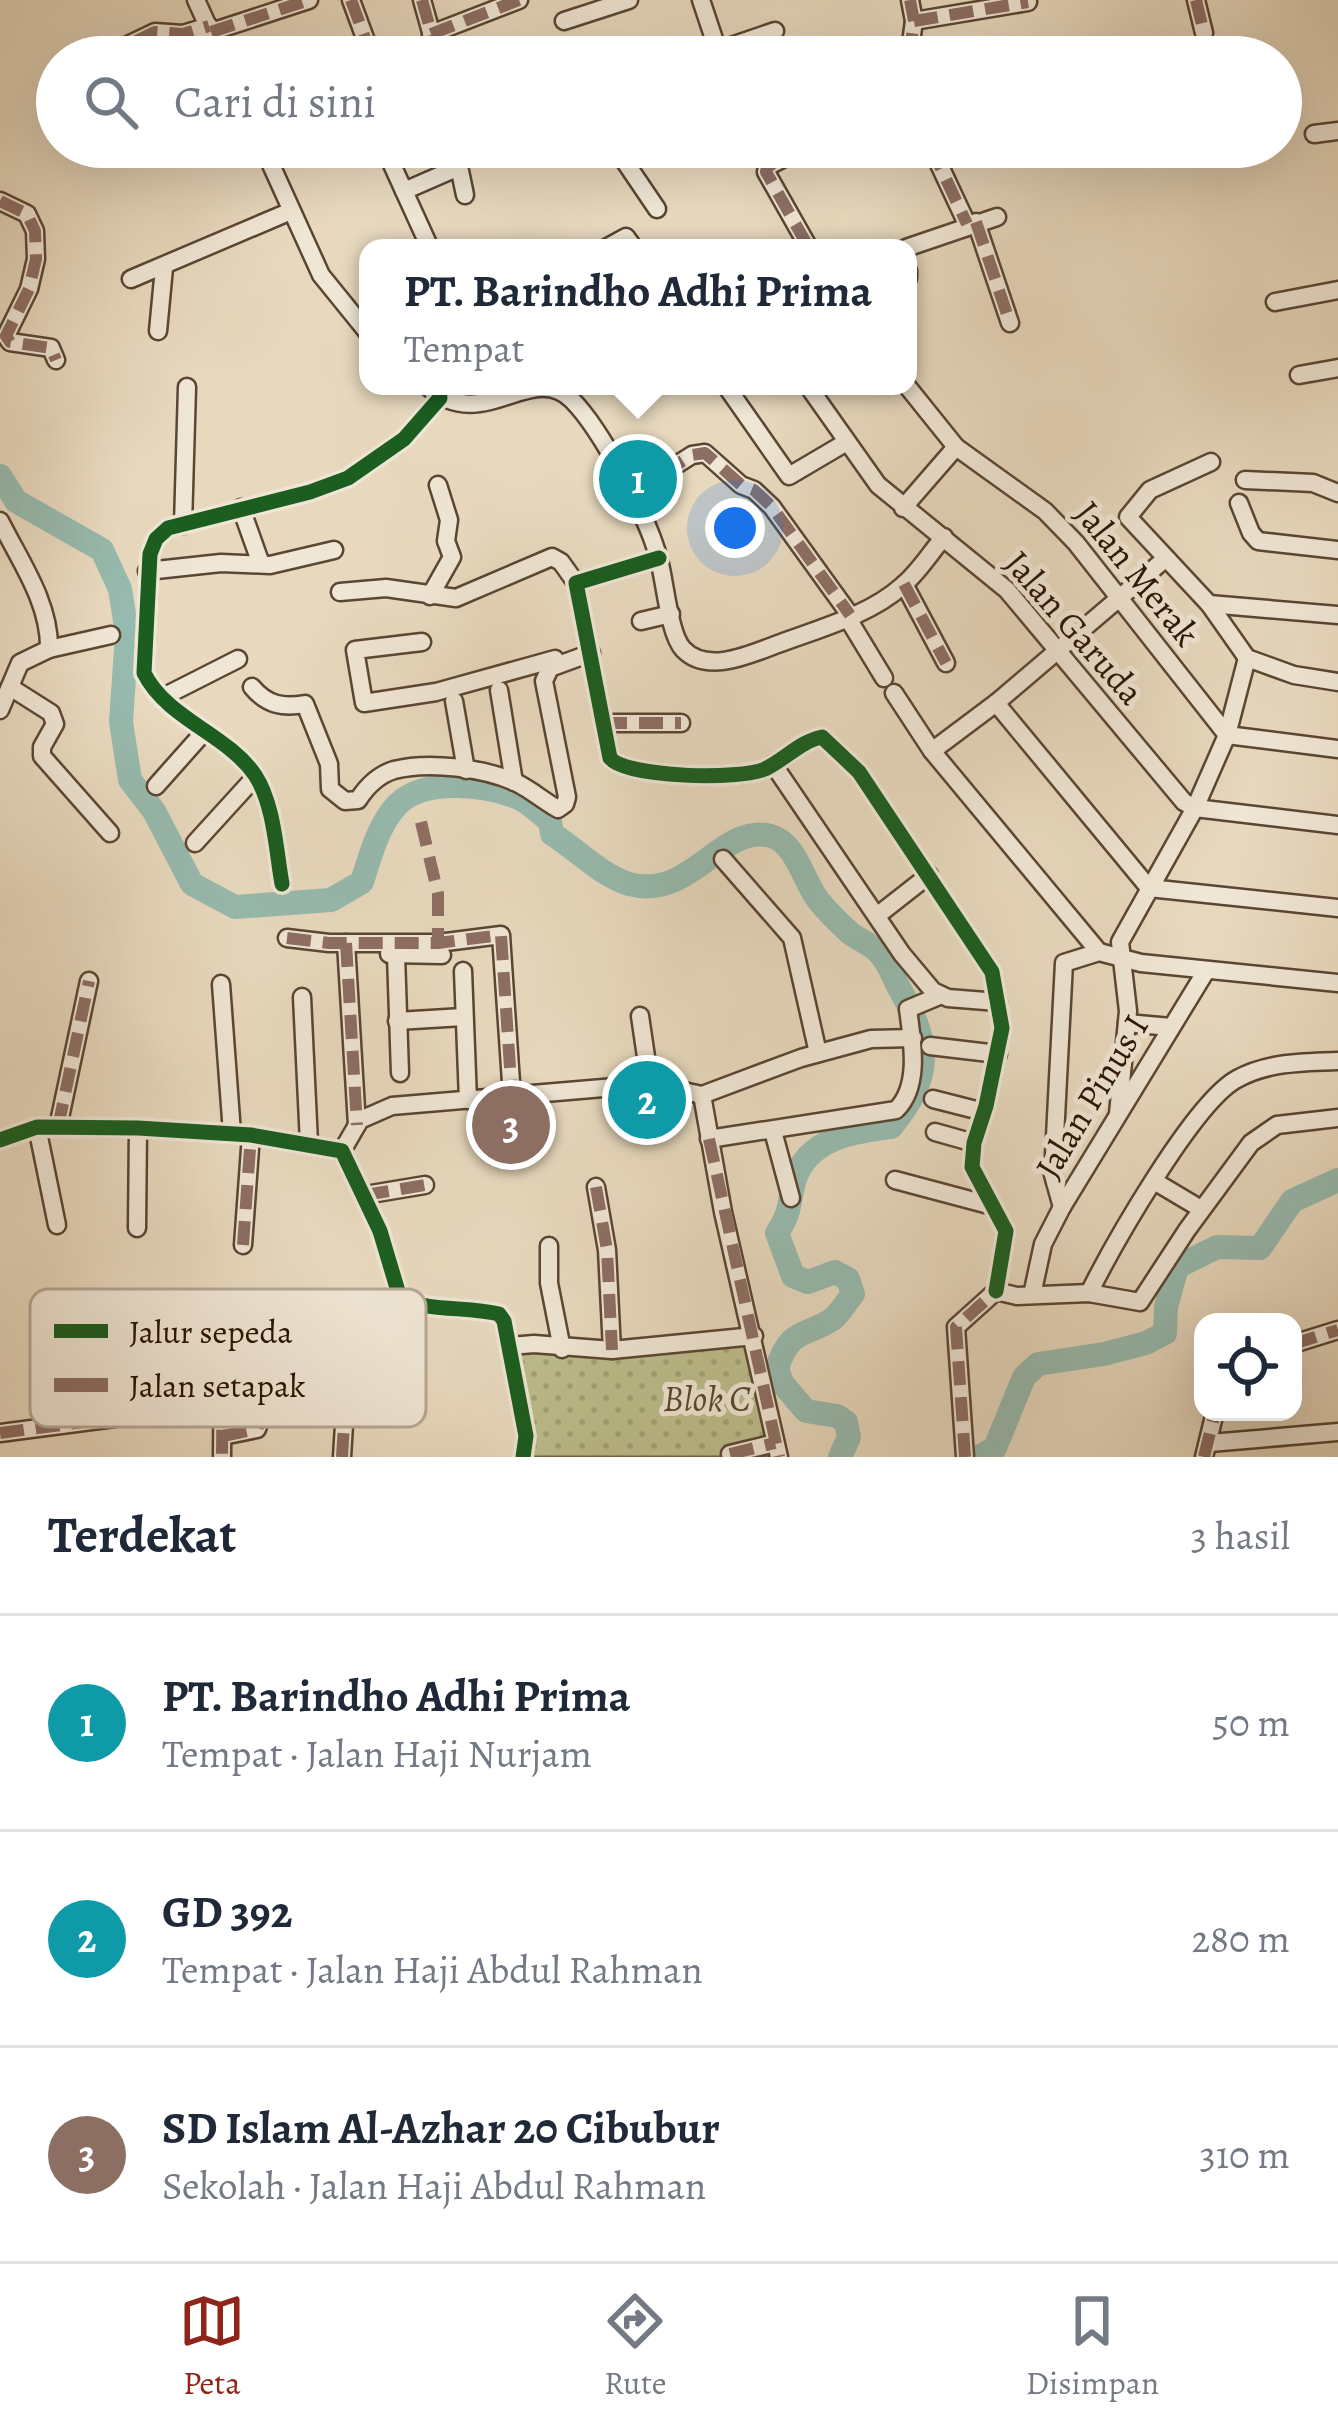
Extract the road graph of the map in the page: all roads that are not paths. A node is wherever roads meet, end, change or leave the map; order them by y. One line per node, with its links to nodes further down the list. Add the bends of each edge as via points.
1 (196, 0): 13 (street)
2 (309, 0): 13 (street)
3 (351, 0): 19 (street)
4 (422, 0): 16 (street)
5 (519, 0): 16 (street)
6 (628, 0): 11 (street)
7 (701, 0): 20 (street)
8 (910, 0): 12 (street)
9 (1196, 0): 15 (street)
10 (1028, 2): 12 (street)
11 (564, 21)
12 (914, 21): 22 (street)
13 (210, 29): 17 (street); 18 (street)
14 (775, 31): 21 (street)
15 (1204, 33)
16 (430, 34)
17 (147, 36)
18 (213, 36)
19 (364, 36)
20 (713, 36)
21 (761, 36)
22 (912, 36)
23 (1338, 131): 24 (street)
24 (1314, 134)
25 (272, 168): 36 (street)
26 (394, 168): 32 (street)
27 (457, 168): 32 (street)
28 (459, 168): 33 (street)
29 (629, 168): 35 (street)
30 (767, 168): 40 (street)
31 (942, 168): 38 (street)
32 (404, 191): 39 (street)
33 (465, 196)
34 (0, 201): 49 (street, via 27,214 37,259 6,336 51,348)
35 (657, 209)
36 (291, 211): 42 (street); 46 (street, via 321,275)
37 (997, 217): 38 (street)
38 (972, 223): 41 (street); 47 (street)
39 (426, 239)
40 (804, 239)
41 (917, 244)
42 (164, 268): 43 (street); 48 (street)
43 (131, 279)
44 (1338, 290): 45 (street)
45 (1275, 302)
46 (359, 311)
47 (1010, 322)
48 (158, 332)
49 (56, 360)
50 (1338, 368): 51 (street)
51 (1299, 375)
52 (187, 387): 71 (street)
53 (432, 395): 68 (street, via 404,439 348,478)
54 (440, 395): 55 (street, via 477,405)
55 (511, 395)
56 (564, 395): 65 (street)
57 (732, 395): 60 (street, via 789,476)
58 (814, 395): 60 (street, Jalan Garuda)
59 (915, 395): 61 (street, Jalan Merak)
60 (845, 443): 69 (street, Jalan Garuda)
61 (956, 446): 69 (street); 83 (street, Jalan Merak, via 1045,512)
62 (1211, 462): 76 (street, via 1150,490 1128,517)
63 (1245, 480): 66 (street, via 1285,479)
64 (438, 484): 82 (street, via 452,559)
65 (632, 493): 75 (street); 87 (street, via 705,453 772,506)
66 (1338, 493)
67 (1239, 503): 74 (street, via 1258,541)
68 (241, 508): 71 (street); 77 (street)
69 (903, 508): 72 (street, Jalan Garuda)
70 (0, 521): 91 (street, via 46,616)
71 (183, 525): 78 (street, via 156,539)
72 (944, 537): 80 (street); 93 (street, Jalan Garuda, via 1007,590)
73 (334, 550): 77 (street)
74 (1338, 550)
75 (659, 558): 79 (street); 85 (street)
76 (1165, 559): 83 (street); 84 (street)
77 (261, 564): 78 (street)
78 (148, 571): 101 (street, via 144,669)
79 (576, 583): 82 (street, via 552,557 466,596); 92 (street)
80 (904, 584): 87 (street); 96 (street)
81 (340, 592): 82 (street, via 386,588)
82 (430, 596)
83 (1118, 600): 93 (street); 108 (street, Jalan Merak)
84 (1209, 604): 86 (street); 95 (street)
85 (671, 614): 87 (street, via 682,648 712,662); 88 (street)
86 (1338, 615)
87 (849, 616): 110 (street)
88 (641, 621)
89 (111, 635): 91 (street)
90 (422, 642): 92 (street, via 356,650 364,703 436,692)
91 (49, 649): 98 (street, via 20,663)
92 (590, 649): 106 (street); 114 (street, via 550,668 544,682 565,804 558,808)
93 (1055, 651): 103 (street); 116 (street, Jalan Garuda, via 1174,794)
94 (238, 658): 101 (street)
95 (1247, 658): 97 (street); 108 (street)
96 (946, 664)
97 (1338, 682)
98 (10, 687): 104 (street); 118 (street, via 51,712 55,724 42,756)
99 (252, 687): 112 (street, via 275,704 305,704 329,764 330,789 345,801 358,800 393,771)
100 (499, 690): 114 (street)
101 (163, 697): 107 (street)
102 (454, 700): 112 (street)
103 (996, 703): 110 (street); 123 (street)
104 (0, 710)
105 (681, 722): 106 (street)
106 (602, 723): 111 (street, via 610,758 625,768 712,776)
107 (203, 732): 113 (street); 115 (street)
108 (1226, 735): 109 (street); 116 (street)
109 (1338, 749)
110 (932, 751): 128 (street)
111 (773, 764): 121 (street, via 824,739 859,772); 125 (street)
112 (466, 770): 114 (street)
113 (256, 776): 119 (street); 122 (street)
114 (514, 782)
115 (156, 786)
116 (1195, 808): 117 (street); 123 (street)
117 (1338, 825)
118 (110, 833)
119 (195, 843)
120 (723, 859): 145 (street, via 792,938)
121 (929, 875): 125 (street); 138 (street, via 988,963)
122 (282, 884)
123 (1149, 888): 124 (street); 130 (street)
124 (1338, 908)
125 (878, 915): 136 (street)
126 (286, 938): 127 (street)
127 (346, 943): 152 (street, via 503,937); 157 (street)
128 (1100, 952): 130 (street); 169 (street, via 1064,963)
129 (442, 955): 141 (street, via 391,954)
130 (1118, 956): 132 (street); 142 (street)
131 (464, 971): 140 (street)
132 (1206, 971): 134 (street); 143 (street, Jalan Pinus I)
133 (89, 981): 159 (street)
134 (1338, 983)
135 (221, 984): 163 (street)
136 (939, 996): 138 (street); 144 (street, via 914,1006)
137 (302, 997): 166 (street)
138 (998, 1002): 146 (street)
139 (640, 1016): 149 (street)
140 (463, 1017): 141 (street); 154 (street)
141 (397, 1021): 148 (street)
142 (1127, 1023): 143 (street); 150 (street)
143 (1171, 1027): 150 (street, Jalan Pinus I)
144 (922, 1042): 145 (street, via 884,1036); 146 (street); 161 (street, via 896,1110)
145 (818, 1053): 151 (street)
146 (998, 1054): 155 (street)
147 (1338, 1061): 172 (street, via 1240,1077)
148 (400, 1072)
149 (650, 1084): 151 (street); 152 (street)
150 (1128, 1084): 170 (street, Jalan Pinus I)
151 (702, 1095): 164 (street)
152 (512, 1097): 154 (street)
153 (933, 1099): 155 (street)
154 (469, 1100): 157 (street, via 392,1106)
155 (984, 1112): 167 (street)
156 (1338, 1118): 179 (street, via 1265,1131)
157 (357, 1125): 168 (street)
158 (37, 1127): 159 (street); 165 (street); 180 (street)
159 (58, 1127): 160 (street)
160 (138, 1129): 163 (street); 181 (street)
161 (773, 1131): 164 (street); 176 (street)
162 (935, 1132): 167 (street)
163 (241, 1134): 166 (street); 182 (street)
164 (709, 1139): 190 (street)
165 (0, 1140)
166 (309, 1143): 168 (street)
167 (974, 1143): 177 (street, via 972,1167)
168 (342, 1150): 175 (street)
169 (1053, 1175): 170 (street); 178 (street)
170 (1079, 1178): 178 (street, Jalan Pinus I)
171 (895, 1180): 177 (street)
172 (1154, 1181): 179 (street); 186 (street)
173 (425, 1185): 175 (street)
174 (596, 1187): 194 (street)
175 (365, 1195): 184 (street)
176 (790, 1198)
177 (989, 1204): 185 (street, via 1006,1231)
178 (1062, 1207): 187 (street, Jalan Pinus I)
179 (1201, 1209): 186 (street, via 1144,1300)
180 (57, 1225)
181 (137, 1228)
182 (243, 1245)
183 (549, 1246): 193 (street)
184 (397, 1289)
185 (996, 1291): 187 (street); 205 (street, via 956,1327)
186 (1089, 1293): 187 (street)
187 (1032, 1295)
188 (426, 1306): 192 (street, via 499,1314)
189 (1338, 1330): 191 (street)
190 (754, 1336): 194 (street); 202 (street)
191 (1302, 1341)
192 (510, 1346): 193 (street); 208 (street)
193 (562, 1349): 194 (street)
194 (612, 1350)
195 (46, 1427): 200 (street)
196 (224, 1427): 201 (street)
197 (258, 1427): 201 (street)
198 (344, 1427): 207 (street)
199 (1338, 1432): 203 (street)
200 (0, 1433)
201 (224, 1436): 206 (street)
202 (777, 1450): 204 (street)
203 (1207, 1450)
204 (730, 1454)
205 (965, 1454)
206 (222, 1457)
207 (342, 1457)
208 (523, 1457)

